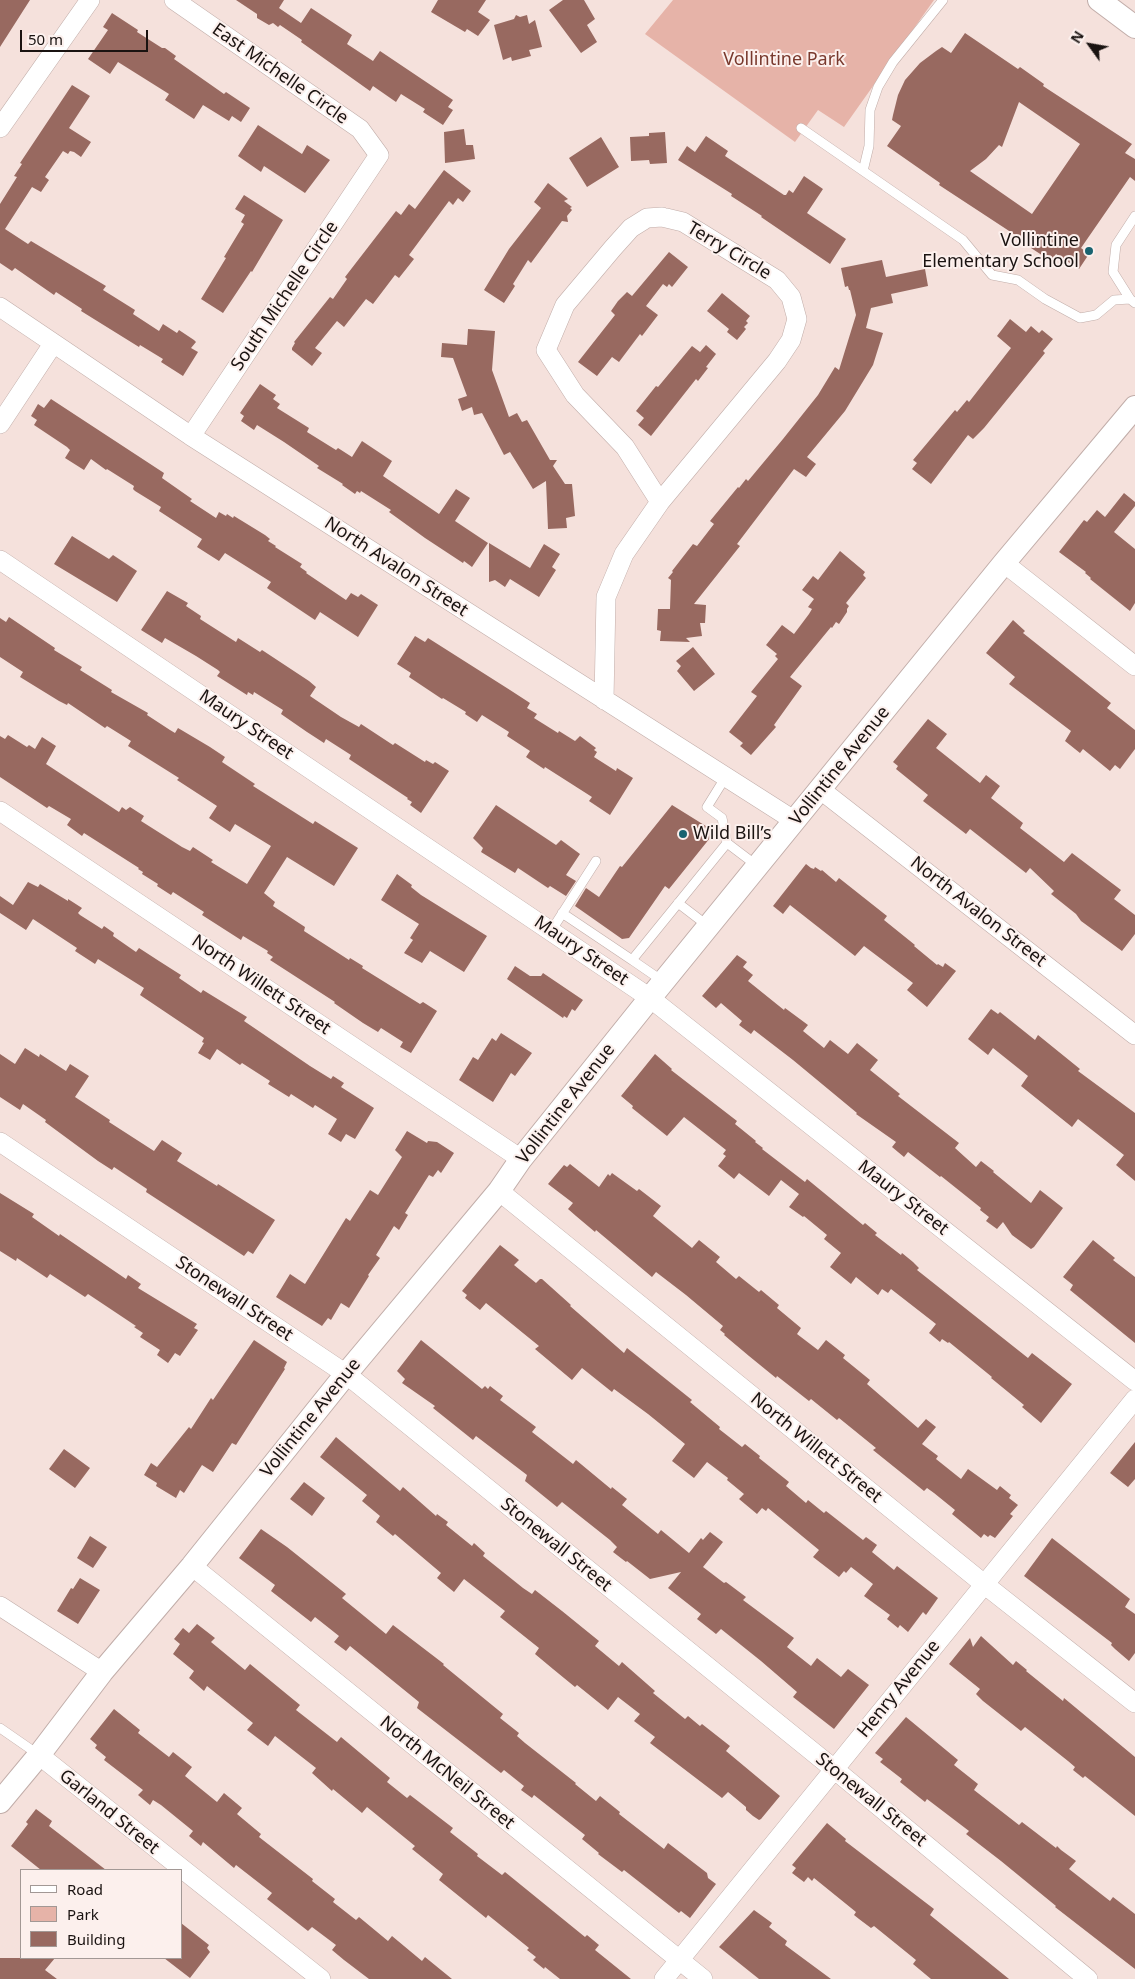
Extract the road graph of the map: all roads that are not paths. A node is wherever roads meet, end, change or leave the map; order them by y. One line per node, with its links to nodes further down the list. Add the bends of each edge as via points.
1 (90, 0): 6 (street)
2 (174, 0): 8 (street, East Michelle Circle, via 360,129)
3 (943, 0): 9 (lane, via 893,62 876,94 870,110 869,146)
4 (1099, 0): 5 (street)
5 (1135, 27)
6 (0, 128)
7 (801, 128): 9 (lane)
8 (379, 155): 16 (street, South Michelle Circle)
9 (863, 171): 11 (lane, via 963,240 992,275 1018,280 1080,318 1096,315 1114,300)
10 (1135, 216): 11 (lane, via 1116,245 1113,272)
11 (1132, 301)
12 (0, 307): 13 (street, North Avalon Street)
13 (53, 344): 15 (street); 16 (street, North Avalon Street)
14 (1135, 407): 19 (street, Vollintine Avenue)
15 (0, 424)
16 (191, 436): 21 (street, North Avalon Street)
17 (660, 502): 17 (street, Terry Circle, via 776,362 791,340 797,319 791,297 777,280 683,222 662,216 647,218 631,228 613,248 566,305 546,350 575,395 625,447); 21 (street, Terry Circle, via 624,554 606,597)
18 (0, 560): 32 (street, Maury Street)
19 (1004, 563): 20 (street); 23 (street, Vollintine Avenue)
20 (1135, 666)
21 (604, 700): 22 (street, North Avalon Street)
22 (725, 778): 25 (street, North Avalon Street); 26 (lane, via 707,807 722,818)
23 (821, 790): 25 (street, Vollintine Avenue); 36 (street, North Avalon Street)
24 (0, 812): 38 (street, North Willett Street)
25 (796, 822): 28 (street, Vollintine Avenue)
26 (727, 842): 28 (lane); 29 (lane)
27 (596, 861): 30 (lane)
28 (758, 867): 31 (street, Vollintine Avenue)
29 (678, 903): 31 (lane); 34 (lane)
30 (562, 913): 32 (lane); 33 (lane)
31 (709, 927): 35 (street, Vollintine Avenue)
32 (551, 931): 33 (street, Maury Street)
33 (590, 944): 34 (lane); 35 (street, Maury Street)
34 (632, 960): 35 (lane)
35 (657, 990): 38 (street, Vollintine Avenue); 41 (street, Maury Street)
36 (1135, 1035)
37 (0, 1142): 40 (street, Stonewall Street)
38 (521, 1160): 39 (street, Vollintine Avenue)
39 (499, 1191): 40 (street, Vollintine Avenue); 44 (street, North Willett Street)
40 (346, 1374): 43 (street, Vollintine Avenue); 50 (street, Stonewall Street)
41 (1135, 1381)
42 (1135, 1399): 44 (street, Henry Avenue)
43 (192, 1566): 46 (street, Vollintine Avenue); 54 (street, North McNeil Street)
44 (984, 1584): 47 (street, North Willett Street); 50 (street, Henry Avenue)
45 (0, 1606): 46 (street)
46 (102, 1672): 49 (street, Vollintine Avenue)
47 (1135, 1703)
48 (0, 1728): 49 (lane)
49 (39, 1756): 51 (street, Vollintine Avenue); 53 (street, Garland Street)
50 (834, 1769): 54 (street, Henry Avenue); 58 (street, Stonewall Street)
51 (0, 1802)
52 (182, 1869): 55 (street, Garland Street)
53 (182, 1869)
54 (679, 1960): 56 (street, Henry Avenue); 57 (street, North McNeil Street)
55 (321, 1979)
56 (664, 1979)
57 (703, 1979)
58 (1088, 1979)

